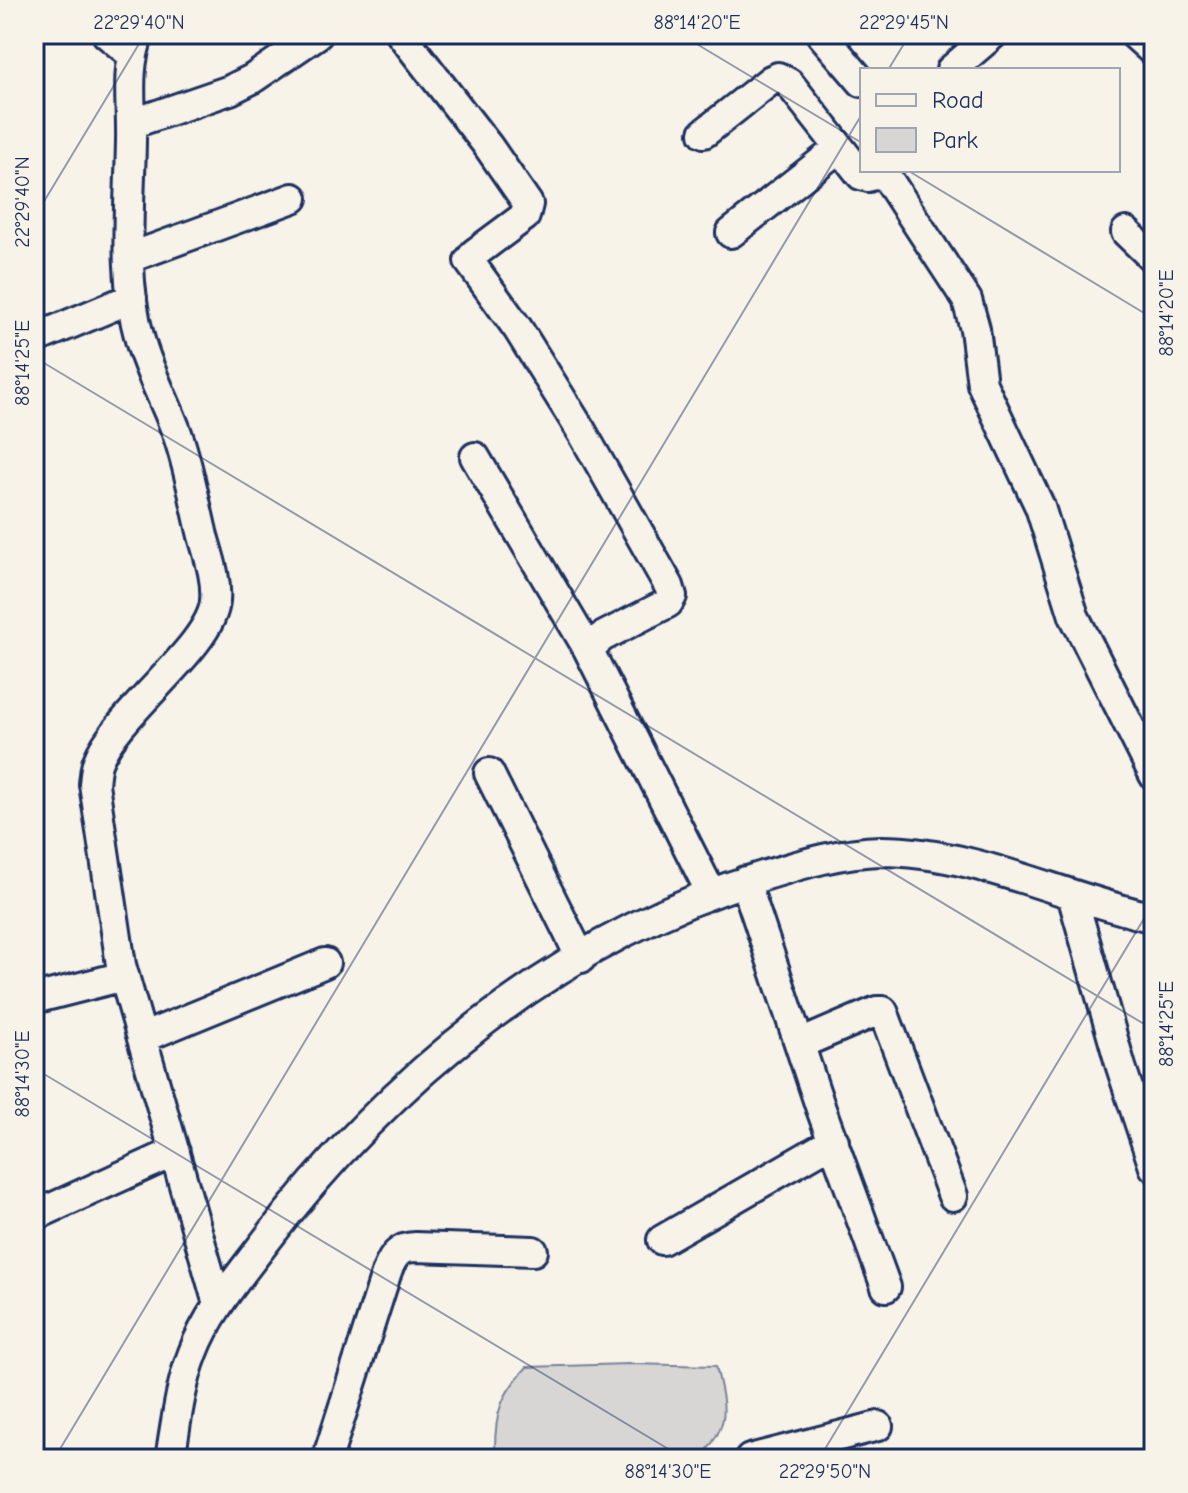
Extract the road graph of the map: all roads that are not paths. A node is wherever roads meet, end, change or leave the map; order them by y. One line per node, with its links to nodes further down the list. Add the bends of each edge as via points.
1 (107, 34): 7 (street)
2 (318, 34): 11 (street, via 230,90)
3 (401, 34): 24 (street, via 528,204 525,216 469,261 582,432 669,586 672,596 661,608)
4 (821, 34): 10 (street)
5 (993, 34): 9 (street)
6 (1134, 34): 8 (street)
7 (135, 44): 11 (street, via 128,78)
8 (1154, 52)
9 (953, 68)
10 (860, 80)
11 (131, 124): 19 (street)
12 (704, 133): 13 (street, via 778,77 789,83)
13 (839, 148): 14 (street, via 864,177); 18 (street)
14 (875, 172)
15 (881, 172): 26 (street, via 967,300 982,384 1040,507 1074,616)
16 (293, 198): 19 (street)
17 (1126, 232): 20 (street)
18 (731, 233)
19 (129, 258): 21 (street)
20 (1154, 259)
21 (132, 298): 22 (street); 33 (street, via 140,342 178,437 215,601 212,618 199,636 112,737 97,762 94,784)
22 (34, 339)
23 (475, 457): 24 (street)
24 (588, 649): 28 (street)
25 (489, 773): 31 (street)
26 (1154, 775)
27 (745, 881): 28 (street); 29 (street, via 829,856 882,851 966,863); 36 (street)
28 (711, 893): 31 (street)
29 (1072, 895): 30 (street); 39 (street)
30 (1154, 918)
31 (581, 958): 45 (street, via 422,1070 285,1215)
32 (325, 963): 35 (street)
33 (124, 976): 34 (street); 35 (street)
34 (34, 999)
35 (142, 1038): 38 (street)
36 (800, 1044): 37 (street); 40 (street, via 883,1011)
37 (834, 1141): 42 (street); 44 (street)
38 (175, 1152): 41 (street); 45 (street)
39 (1154, 1167)
40 (953, 1196)
41 (34, 1216)
42 (662, 1240)
43 (533, 1251): 48 (street, via 405,1247 396,1254)
44 (886, 1287)
45 (218, 1304): 47 (street, via 193,1353)
46 (878, 1426): 49 (street)
47 (170, 1459)
48 (327, 1459)
49 (750, 1459)

